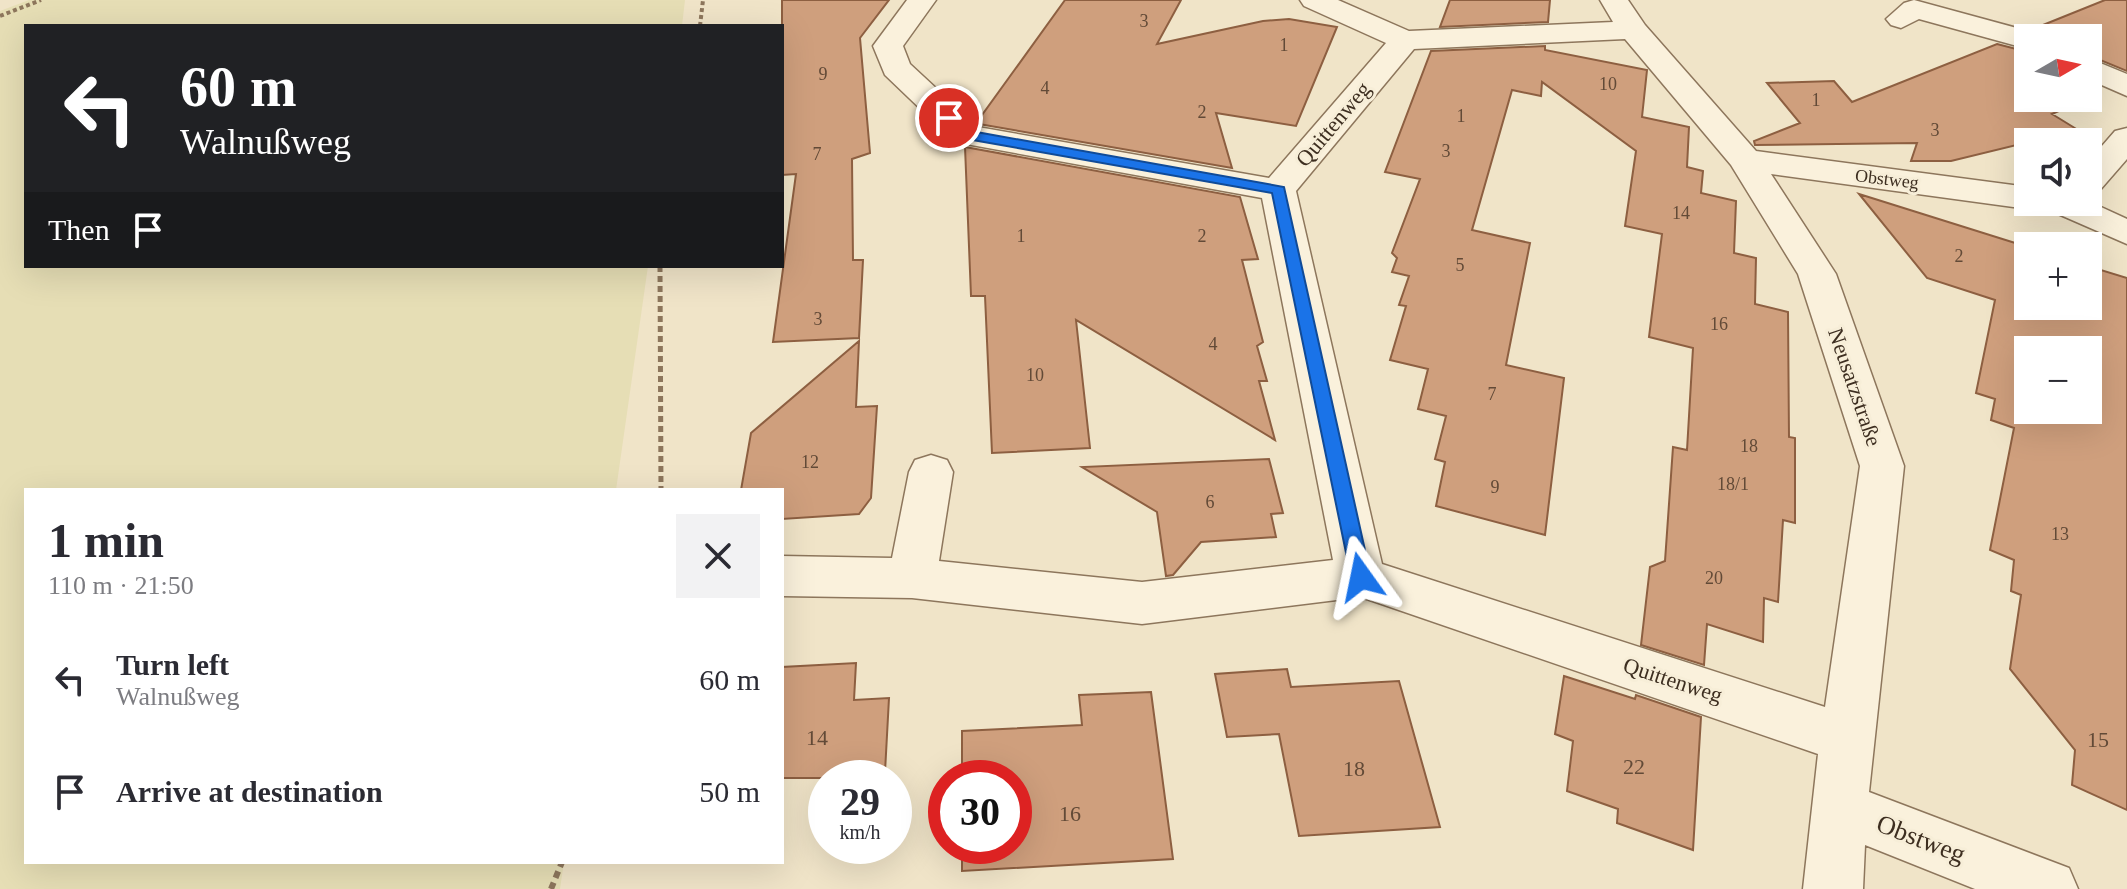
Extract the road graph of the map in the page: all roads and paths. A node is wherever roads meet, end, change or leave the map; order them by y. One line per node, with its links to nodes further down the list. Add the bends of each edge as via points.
1 (41, 0): 6 (path)
2 (703, 0): 8 (path)
3 (922, 0): 16 (street, via 888,46 896,68 967,135)
4 (1314, 0): 10 (street)
5 (1623, 15): 10 (street); 14 (street, Neusatzstraße)
6 (0, 16)
7 (1901, 19): 9 (street, via 1914,9)
8 (700, 24)
9 (2014, 36)
10 (1405, 40): 16 (street, Quittenweg)
11 (2102, 74): 12 (street)
12 (2127, 86)
13 (2127, 138): 15 (street)
14 (1745, 160): 17 (street, Obstweg); 26 (street, Neusatzstraße, via 1817,274 1882,466)
15 (2102, 167)
16 (1278, 190): 24 (street)
17 (2014, 196)
18 (2096, 216): 19 (street)
19 (2127, 233)
20 (660, 268): 22 (path)
21 (931, 472): 25 (street)
22 (661, 488)
23 (784, 576): 25 (street, Quittenweg)
24 (1361, 577): 25 (street, Quittenweg, via 1142,603); 26 (street, Quittenweg)
25 (912, 578)
26 (1848, 739): 27 (street, Neusatzstraße)
27 (1839, 807): 30 (street, Neusatzstraße); 31 (street, Obstweg)
28 (561, 864): 29 (path)
29 (551, 889)
30 (1833, 889)
31 (2048, 889)

